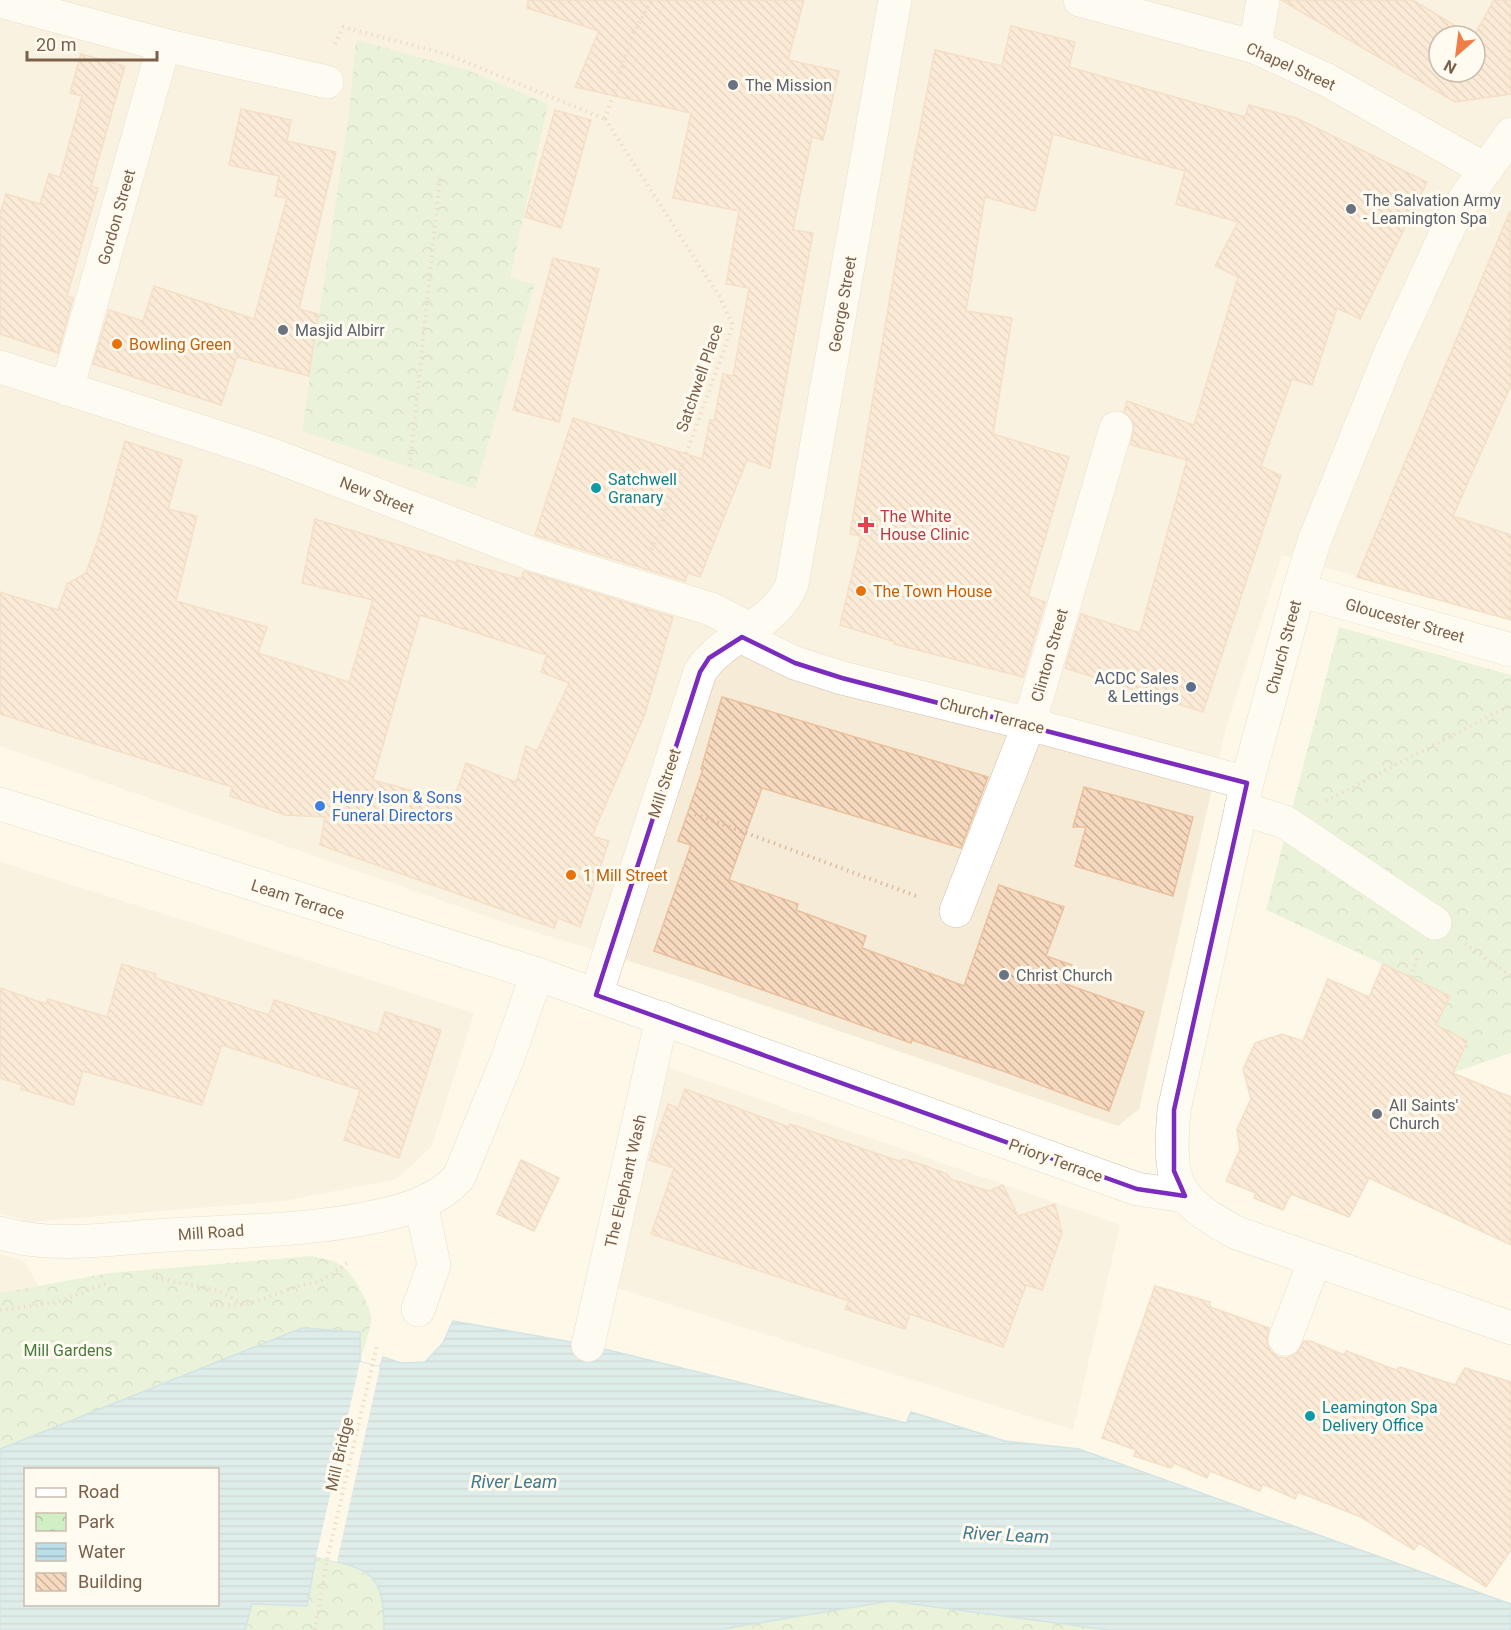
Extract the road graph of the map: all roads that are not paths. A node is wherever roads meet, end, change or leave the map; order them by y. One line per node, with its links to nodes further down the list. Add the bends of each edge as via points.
1 (895, 0): 14 (street, George Street, via 797,567 788,596)
2 (1080, 0): 6 (street, Chapel Street)
3 (1263, 0): 6 (street)
4 (0, 1): 5 (street)
5 (164, 45): 7 (street); 11 (street, Gordon Street)
6 (1255, 47): 9 (street, Chapel Street)
7 (327, 82)
8 (1511, 134): 9 (street, Church Street)
9 (1496, 168): 13 (street, Church Street, via 1464,200 1449,227 1390,354 1315,539)
10 (0, 367): 11 (street, New Street)
11 (67, 389): 15 (street, New Street, via 267,453 535,555 692,602 719,612)
12 (1116, 428): 17 (street, Clinton Street)
13 (1299, 590): 16 (street, Gloucester Street); 18 (street, Church Street)
14 (780, 605): 15 (street, Mill Street)
15 (747, 634): 17 (street, Church Terrace, via 795,663); 23 (street, Mill Street, via 709,658 700,672)
16 (1511, 650)
17 (1029, 724): 18 (street, Church Terrace); 20 (street, Clinton Street)
18 (1244, 795): 21 (street, Church Terrace); 25 (street, Church Street, via 1174,1110 1174,1171)
19 (0, 804): 22 (street, Leam Terrace)
20 (956, 911)
21 (1435, 923)
22 (537, 974): 23 (street, Leam Terrace); 26 (street, Mill Road, via 459,1177 448,1189)
23 (596, 995): 24 (street, Priory Terrace)
24 (662, 1018): 25 (street, Priory Terrace, via 1137,1189); 32 (street, The Elephant Wash)
25 (1185, 1196): 28 (street, via 1201,1213 1237,1233)
26 (422, 1204): 27 (street, Mill Road, via 347,1221 219,1232 61,1241 27,1241); 29 (street, via 434,1265)
27 (0, 1233)
28 (1315, 1260): 30 (street); 31 (street)
29 (418, 1310)
30 (1511, 1328)
31 (1285, 1339)
32 (588, 1345)

